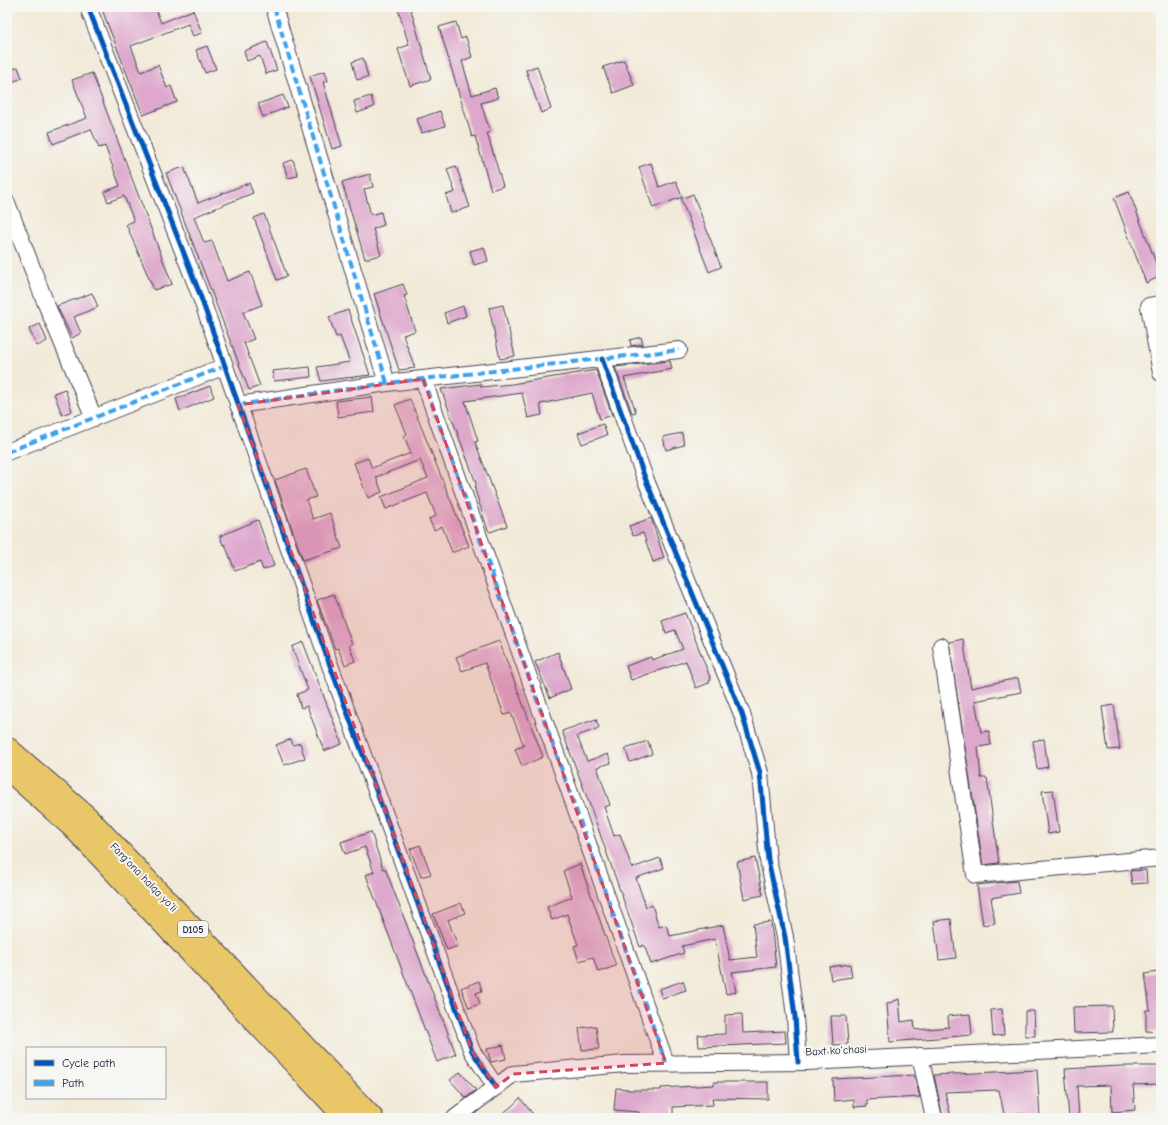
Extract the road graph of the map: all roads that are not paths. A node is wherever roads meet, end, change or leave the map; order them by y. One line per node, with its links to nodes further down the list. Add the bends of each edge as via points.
1 (88, 7): 7 (street, via 199,292)
2 (274, 7): 10 (street)
3 (7, 203): 12 (street)
4 (1161, 304): 8 (street, via 1149,306)
5 (679, 350): 6 (street)
6 (602, 359): 9 (street); 20 (street, via 645,478 742,714 760,773 768,860 785,937)
7 (225, 366): 11 (street); 12 (street)
8 (1161, 373)
9 (423, 379): 10 (street); 21 (street)
10 (387, 383): 11 (street)
11 (238, 405): 22 (street, via 324,649 472,1051)
12 (94, 418): 13 (street)
13 (7, 452)
14 (941, 646): 17 (street, via 975,875)
15 (7, 748): 24 (highway, Farg‘ona halqa yo‘li / D105, via 86,817)
16 (7, 768): 23 (highway, Farg‘ona halqa yo‘li / D105, via 74,828)
17 (1161, 858)
18 (1161, 1045): 19 (street, Baxt ko'chasi)
19 (920, 1056): 20 (street, Baxt ko'chasi); 26 (street)
20 (798, 1062): 21 (street, Baxt ko'chasi)
21 (666, 1063): 22 (street, Baxt ko'chasi, via 513,1074)
22 (496, 1087): 25 (street, Baxt ko'chasi)
23 (346, 1118)
24 (372, 1118)
25 (455, 1118)
26 (934, 1118)

